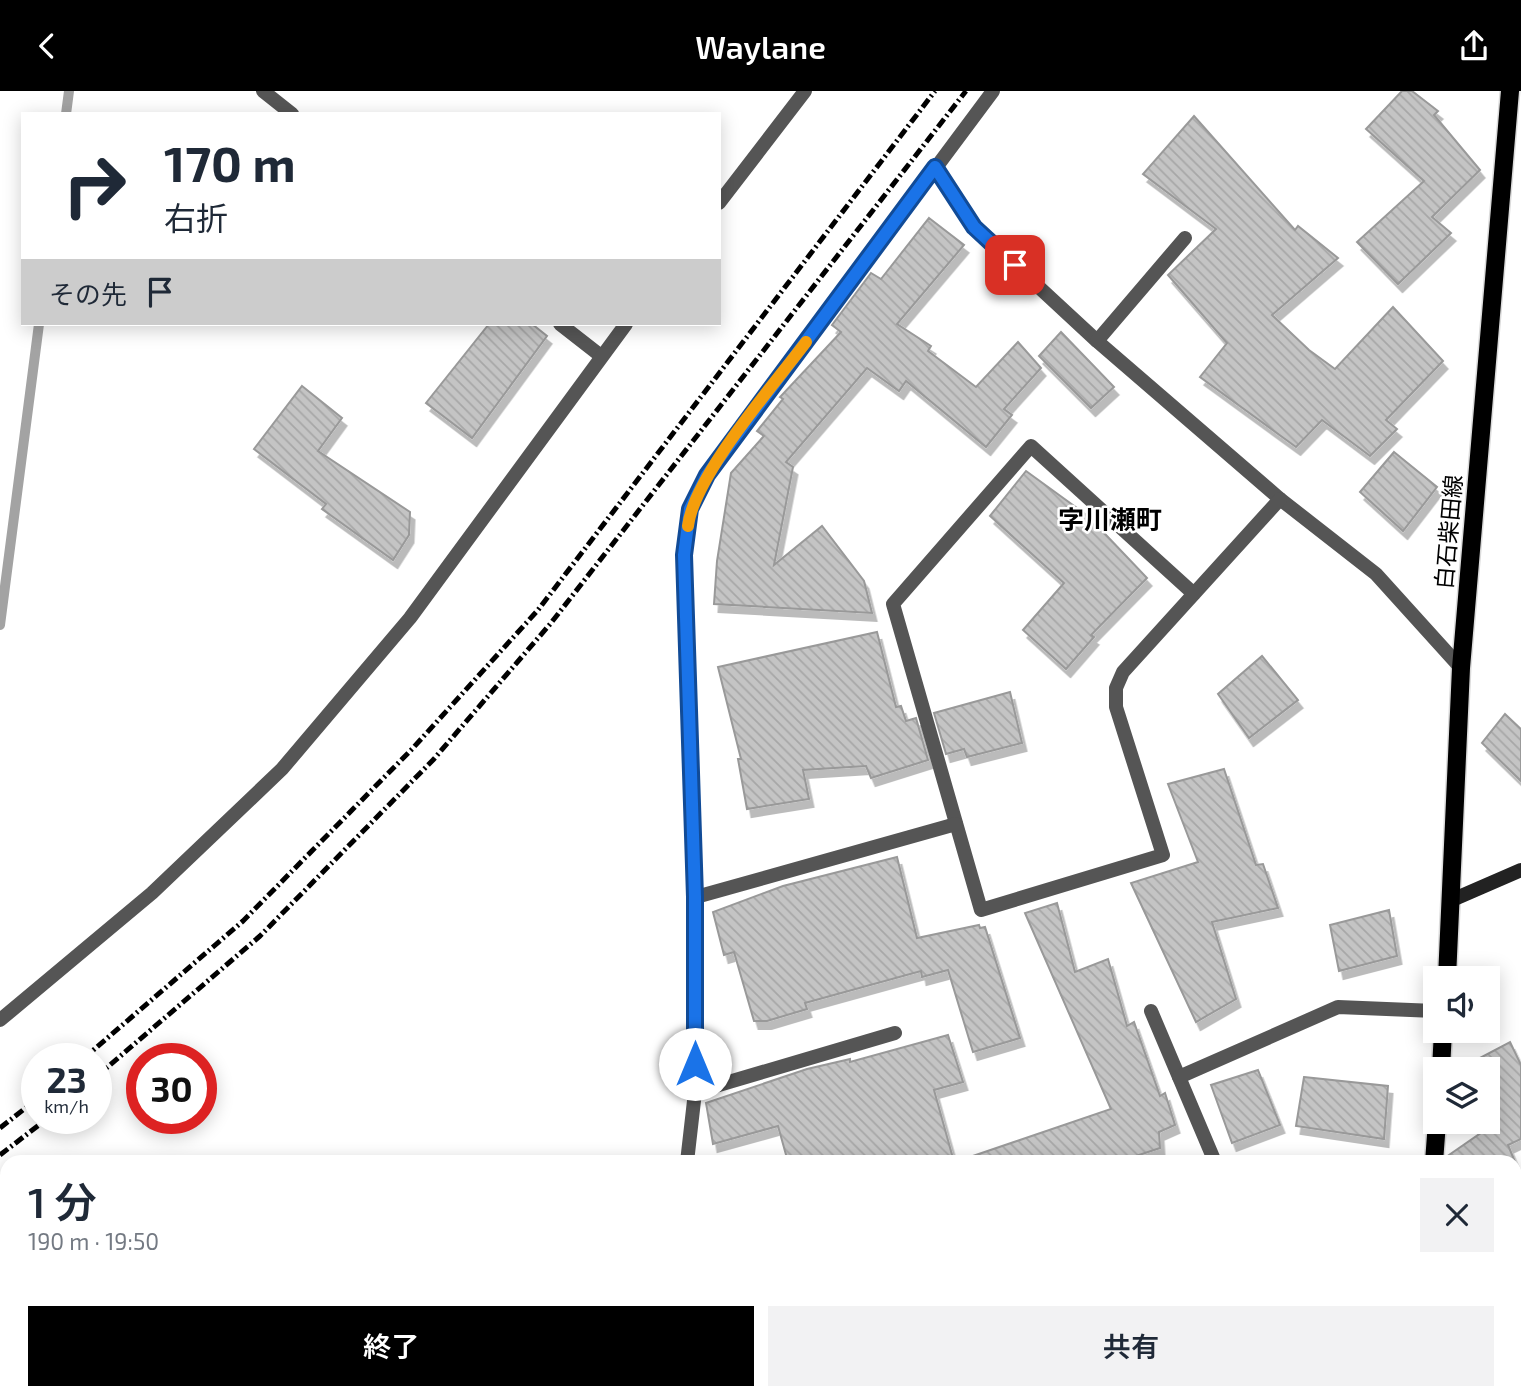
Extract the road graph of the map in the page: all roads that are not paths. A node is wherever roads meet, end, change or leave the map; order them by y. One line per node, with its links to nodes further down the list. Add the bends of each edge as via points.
1 (263, 91): 5 (street)
2 (805, 91): 7 (street)
3 (993, 91): 6 (street)
4 (1510, 91): 15 (main road, 白石柴田線)
5 (289, 112)
6 (935, 167): 11 (street, via 974,227); 18 (street, via 707,475 690,509 684,555)
7 (721, 200)
8 (1185, 238): 11 (street)
9 (563, 326): 12 (street)
10 (624, 326): 12 (street)
11 (1097, 341): 13 (street)
12 (601, 356): 23 (street, via 410,618 282,769 152,893)
13 (1280, 499): 14 (street); 15 (street, via 1376,574)
14 (1194, 594): 16 (street, via 1123,672 1115,688 1116,707 1163,855 981,910); 16 (street, via 1031,446 893,604)
15 (1461, 668): 19 (main road, 白石柴田線)
16 (956, 824): 18 (street)
17 (1521, 870): 19 (street)
18 (695, 897): 26 (street)
19 (1452, 900): 20 (main road, 白石柴田線)
20 (1448, 966)
21 (1151, 1011): 25 (street)
22 (1423, 1011): 25 (street, via 1338,1007)
23 (0, 1020)
24 (895, 1033): 26 (street)
25 (1179, 1077): 29 (street)
26 (695, 1092): 28 (street)
27 (1436, 1134): 30 (main road)
28 (688, 1155)
29 (1212, 1155)
30 (1435, 1155)

